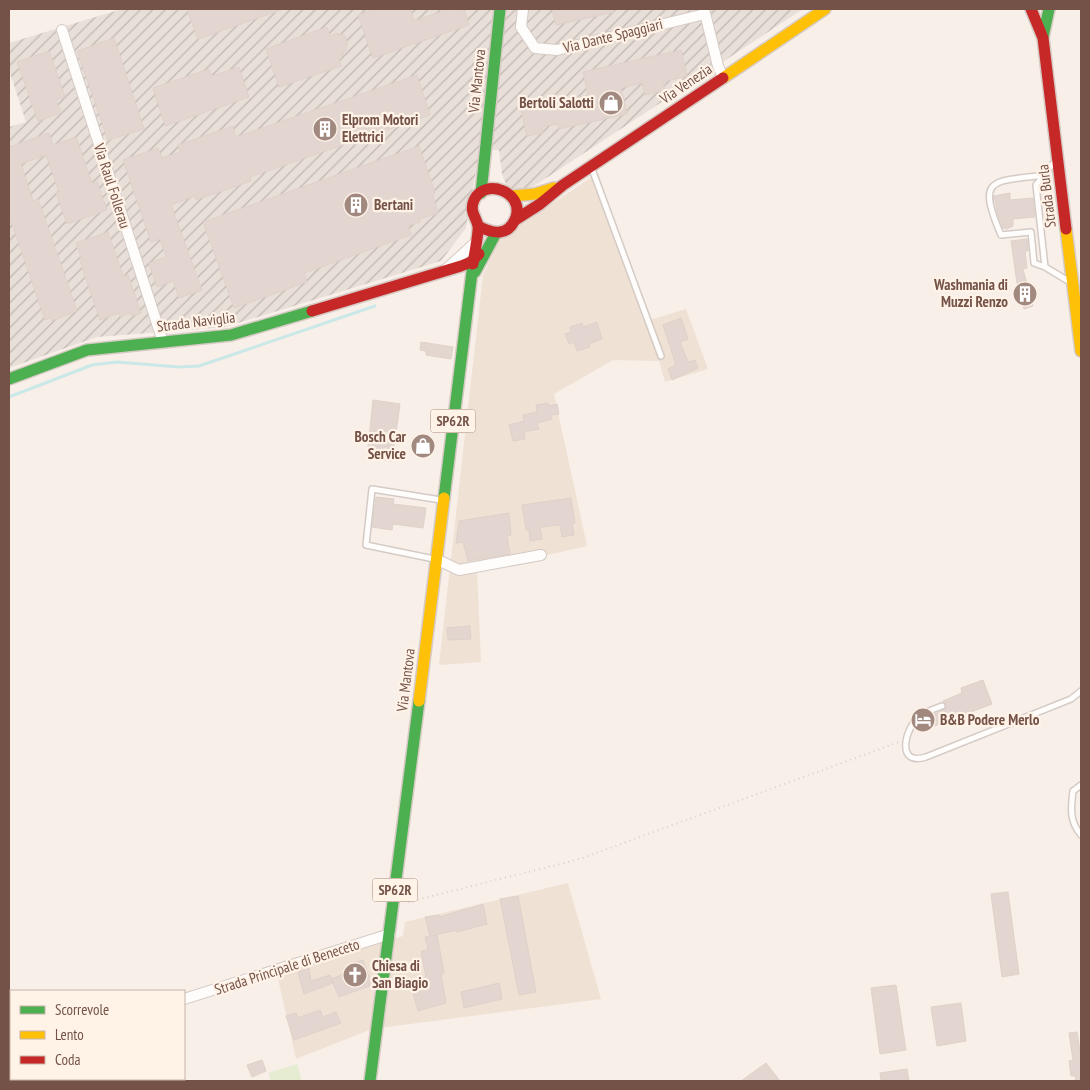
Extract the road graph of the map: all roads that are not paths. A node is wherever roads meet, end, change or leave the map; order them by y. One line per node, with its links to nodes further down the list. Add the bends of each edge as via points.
1 (500, 9): 10 (main road, Via Mantova)
2 (523, 9): 6 (street, Via Dante Spaggiari, via 521,28 534,48 557,50)
3 (825, 9): 9 (main road, Via Venezia)
4 (1031, 9): 8 (main road, Strada Burla)
5 (1049, 9): 8 (main road, Strada Burla)
6 (704, 11): 9 (street, Via Dante Spaggiari)
7 (62, 30): 27 (street, Via Raul Follerau)
8 (1042, 38): 11 (main road, Strada Burla)
9 (723, 77): 12 (main road, Via Venezia)
10 (484, 156): 15 (main road, Via Mantova); 16 (main road, Via Mantova)
11 (1057, 159): 13 (lane); 26 (main road, Strada Burla)
12 (591, 166): 14 (main road, Via Venezia); 29 (lane)
13 (1044, 175): 23 (lane, via 1036,184); 23 (lane, via 999,182 990,188 989,197 992,215 1001,235 1031,232 1034,263)
14 (563, 185): 17 (main road, Via Venezia, via 535,194); 18 (main road, Via Venezia)
15 (497, 189): 16 (main road); 17 (main road)
16 (481, 193): 19 (main road, Via Mantova, via 472,208)
17 (511, 196): 18 (main road, via 516,207)
18 (515, 220): 20 (main road, Via Mantova)
19 (478, 226): 20 (main road); 21 (main road, Via Mantova)
20 (495, 235): 22 (main road); 25 (main road, Via Mantova)
21 (475, 243): 22 (main road, Via Mantova); 24 (street, Strada Naviglia)
22 (472, 262): 24 (main road, Strada Naviglia); 25 (main road, Via Mantova)
23 (1045, 267): 26 (lane)
24 (444, 271): 27 (main road, Strada Naviglia, via 231,335)
25 (470, 283): 31 (main road, Via Mantova / SP62R)
26 (1072, 284): 28 (main road, Strada Burla)
27 (163, 342): 30 (main road, Strada Naviglia, via 87,350)
28 (1081, 351)
29 (661, 356)
30 (9, 379)
31 (444, 501): 33 (main road, Via Mantova / SP62R); 33 (lane, via 372,489 366,545)
32 (541, 555): 33 (street, via 459,570)
33 (436, 559): 38 (main road, Via Mantova / SP62R)
34 (1081, 691): 35 (lane, via 1071,699 922,758 910,756 905,740 911,727 921,715)
35 (942, 706)
36 (1081, 785): 37 (lane, via 1073,791 1071,811 1074,827)
37 (1081, 835)
38 (390, 934): 39 (street, Strada Principale di Beneceto); 40 (main road, Via Mantova / SP62R)
39 (185, 999)
40 (370, 1081)

